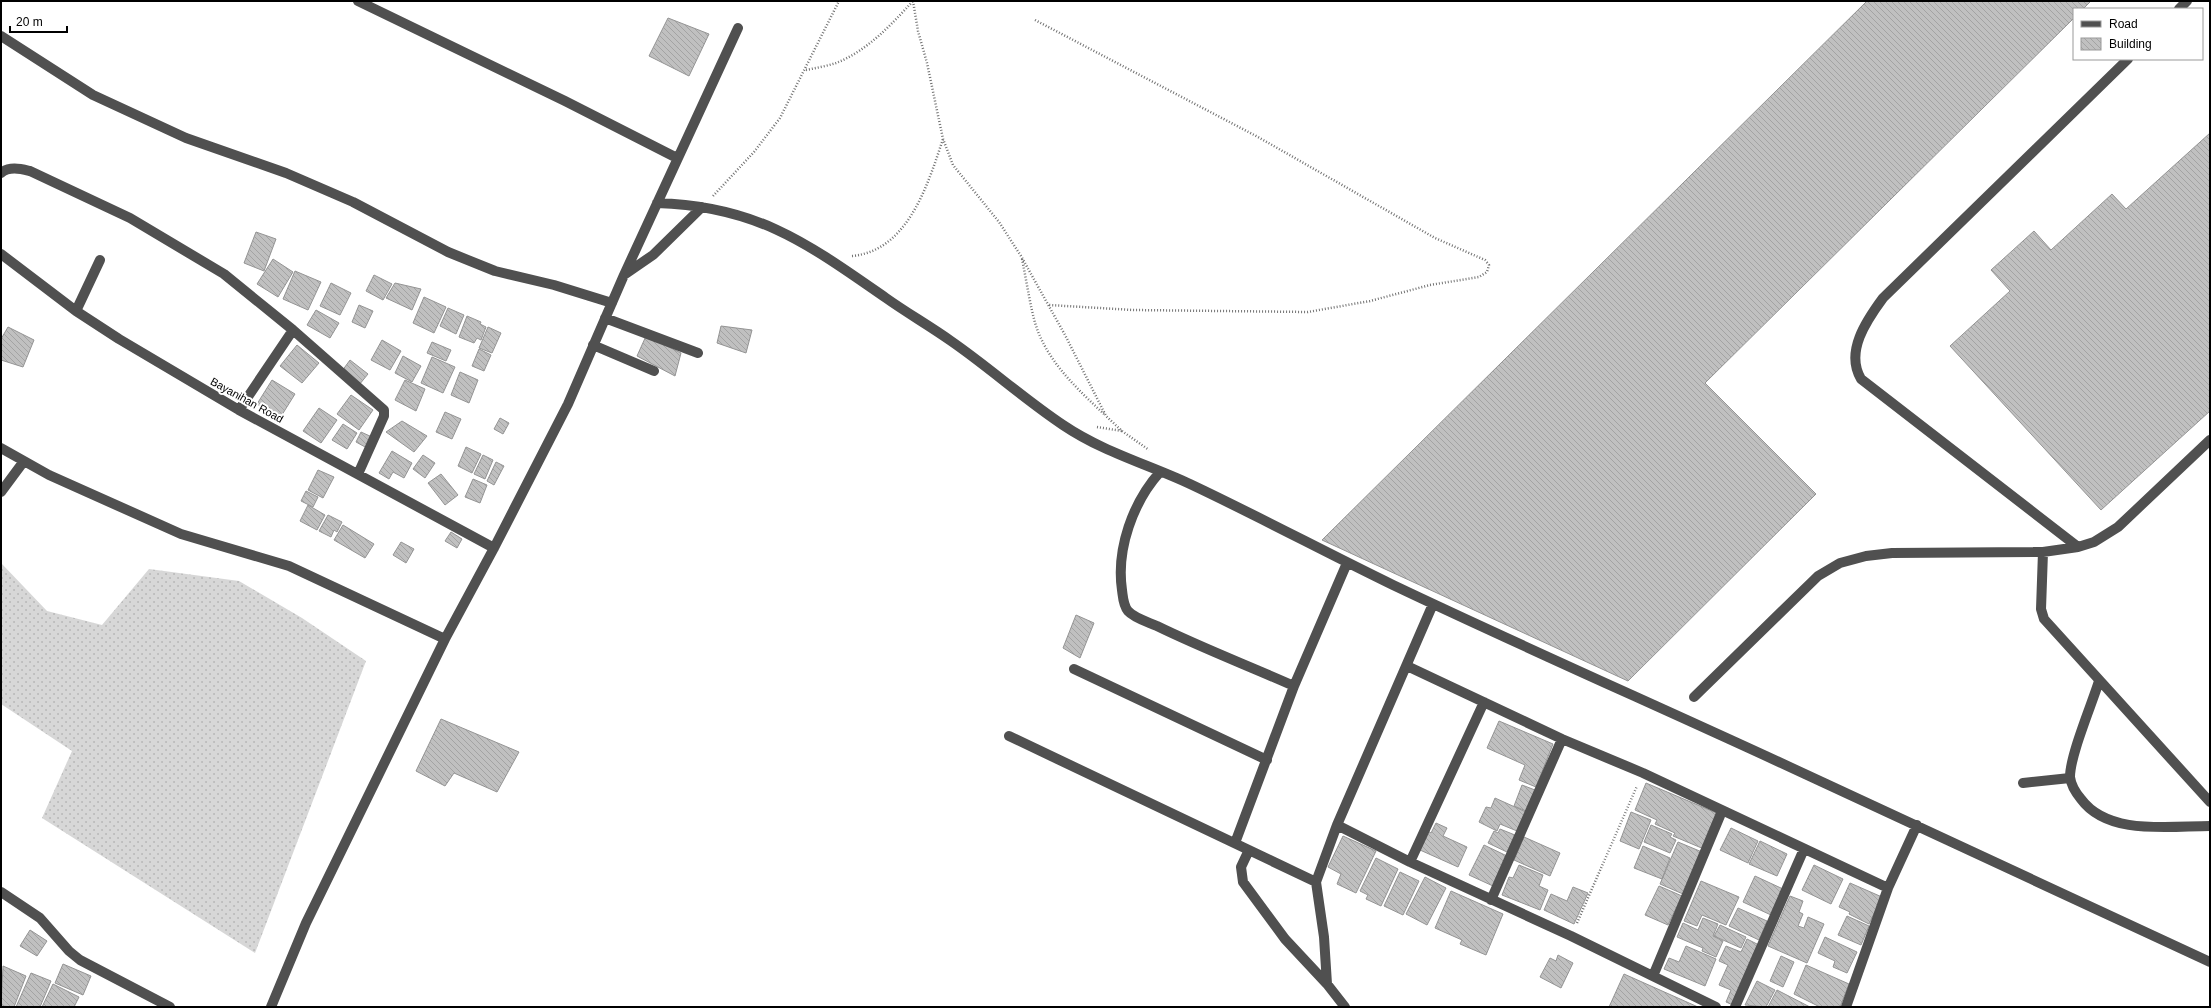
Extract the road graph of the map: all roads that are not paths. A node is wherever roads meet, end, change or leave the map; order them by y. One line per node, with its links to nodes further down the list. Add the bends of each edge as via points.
1 (358, 1): 5 (street)
2 (738, 28): 5 (street)
3 (1, 36): 12 (street, via 93,95 186,138 286,174 353,202 448,252 495,271 554,285)
4 (2127, 60): 26 (street, via 1883,298 1862,331 1854,359 1861,379)
5 (677, 158): 7 (street)
6 (1, 174): 15 (street, via 15,168 30,171 130,218 224,274)
7 (656, 203): 8 (street); 11 (street)
8 (702, 207): 11 (street, via 653,255); 23 (street, via 737,213 792,236 954,343 1062,424 1119,456)
9 (1, 254): 13 (street, Bayanihan Road)
10 (100, 260): 13 (street)
11 (624, 275): 12 (street)
12 (612, 303): 14 (street)
13 (76, 311): 19 (street, Bayanihan Road)
14 (605, 318): 16 (street); 17 (street)
15 (293, 330): 19 (street); 24 (street, via 384,410 384,416)
16 (593, 345): 18 (street); 27 (street, via 568,404)
17 (698, 353)
18 (654, 371)
19 (239, 410): 24 (street, Bayanihan Road)
20 (2210, 440): 26 (street, via 2118,527 2094,542)
21 (1, 448): 22 (street)
22 (24, 461): 25 (street); 31 (street, via 181,534 290,566)
23 (1160, 472): 29 (street, via 1192,485); 35 (street, via 1145,492 1126,539 1121,569 1127,610 1167,631)
24 (358, 474): 27 (street, Bayanihan Road)
25 (1, 492)
26 (2078, 547): 28 (street)
27 (494, 548): 31 (street)
28 (2042, 552): 34 (street, via 2041,609 2044,620); 36 (street, via 1892,553 1840,563 1818,576)
29 (1347, 563): 30 (street); 35 (street)
30 (1433, 604): 32 (street); 46 (street)
31 (444, 639): 60 (street, via 306,923)
32 (1407, 666): 37 (street); 45 (street)
33 (1074, 669): 40 (street)
34 (2099, 681): 41 (street); 43 (street)
35 (1294, 686): 40 (street)
36 (1694, 697)
37 (1484, 702): 39 (street); 51 (street)
38 (1009, 736): 48 (street)
39 (1562, 739): 44 (street, via 1643,773); 55 (street)
40 (1266, 760): 48 (street)
41 (2070, 778): 42 (street); 47 (street, via 2074,791 2084,804 2101,816 2127,824)
42 (2023, 783)
43 (2210, 802)
44 (1722, 812): 49 (street); 57 (street)
45 (1337, 825): 51 (street); 52 (street)
46 (1916, 825): 53 (street); 56 (street)
47 (2210, 826)
48 (1235, 843): 50 (street)
49 (1804, 849): 53 (street); 63 (street)
50 (1249, 850): 52 (street); 58 (street, via 1241,867 1243,882 1285,939)
51 (1410, 862): 55 (street)
52 (1316, 882): 58 (street)
53 (1888, 888): 64 (street)
54 (1, 892): 59 (street, via 40,918 80,960)
55 (1491, 900): 57 (street)
56 (2210, 962)
57 (1653, 976): 62 (street)
58 (1327, 984): 61 (street)
59 (170, 1007)
60 (271, 1007)
61 (1345, 1007)
62 (1716, 1007)
63 (1735, 1007)
64 (1846, 1007)

